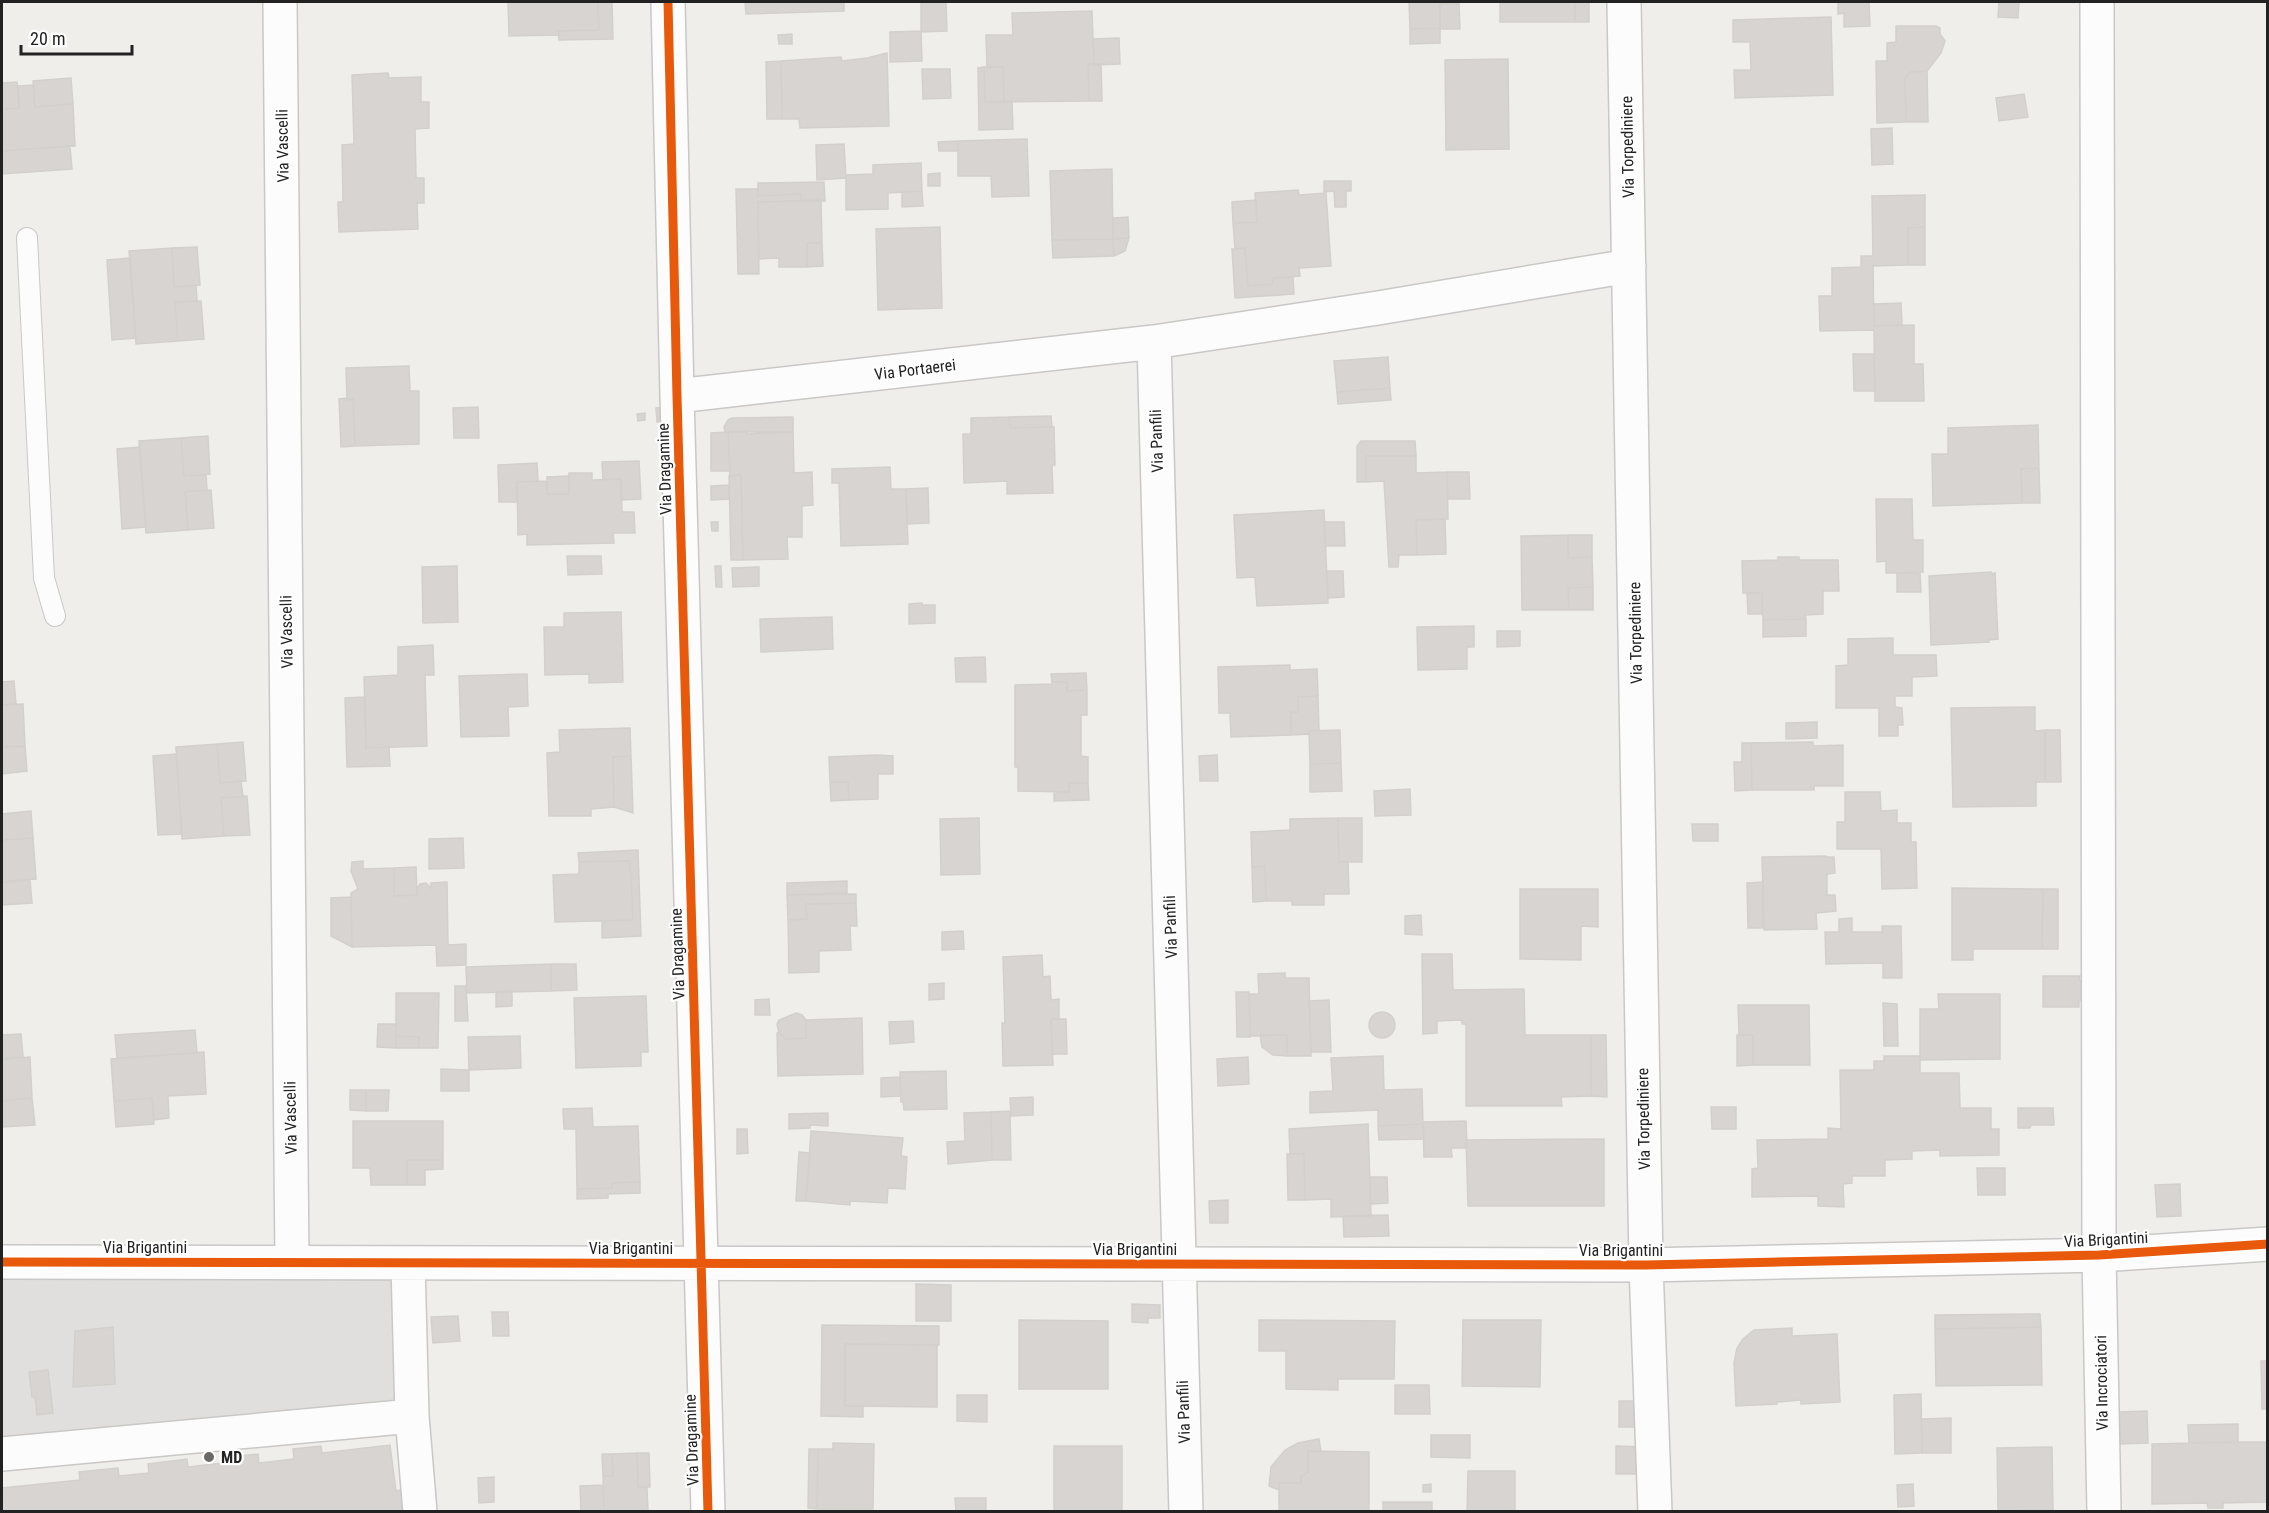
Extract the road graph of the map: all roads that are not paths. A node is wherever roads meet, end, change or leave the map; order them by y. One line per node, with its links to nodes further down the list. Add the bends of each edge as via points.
1 (280, 2): 13 (street, Via Vascelli)
2 (668, 2): 8 (street, Via Dragamine)
3 (1624, 2): 6 (street, Via Torpediniere)
4 (2097, 2): 11 (street, Via Incrociatori)
5 (27, 238): 9 (lane, via 44,578)
6 (1629, 266): 7 (street, Via Portaerei); 17 (street, Via Torpediniere)
7 (1154, 342): 8 (street, Via Portaerei); 16 (street, Via Panfili)
8 (677, 396): 14 (street, Via Dragamine)
9 (55, 616)
10 (2268, 1244): 11 (street, Via Brigantini)
11 (2099, 1255): 17 (street, Via Brigantini); 24 (street, Via Incrociatori)
12 (2, 1262): 13 (street, Via Brigantini)
13 (292, 1262): 15 (street, Via Brigantini)
14 (701, 1263): 15 (street, Via Brigantini); 16 (street, Via Brigantini); 21 (street, Via Dragamine)
15 (408, 1264): 18 (street)
16 (1179, 1264): 17 (street, Via Brigantini); 22 (street, Via Panfili)
17 (1646, 1265): 23 (street, Via Torpediniere)
18 (412, 1416): 19 (street); 20 (street)
19 (2, 1454)
20 (420, 1512)
21 (708, 1512)
22 (1186, 1512)
23 (1655, 1512)
24 (2104, 1512)

